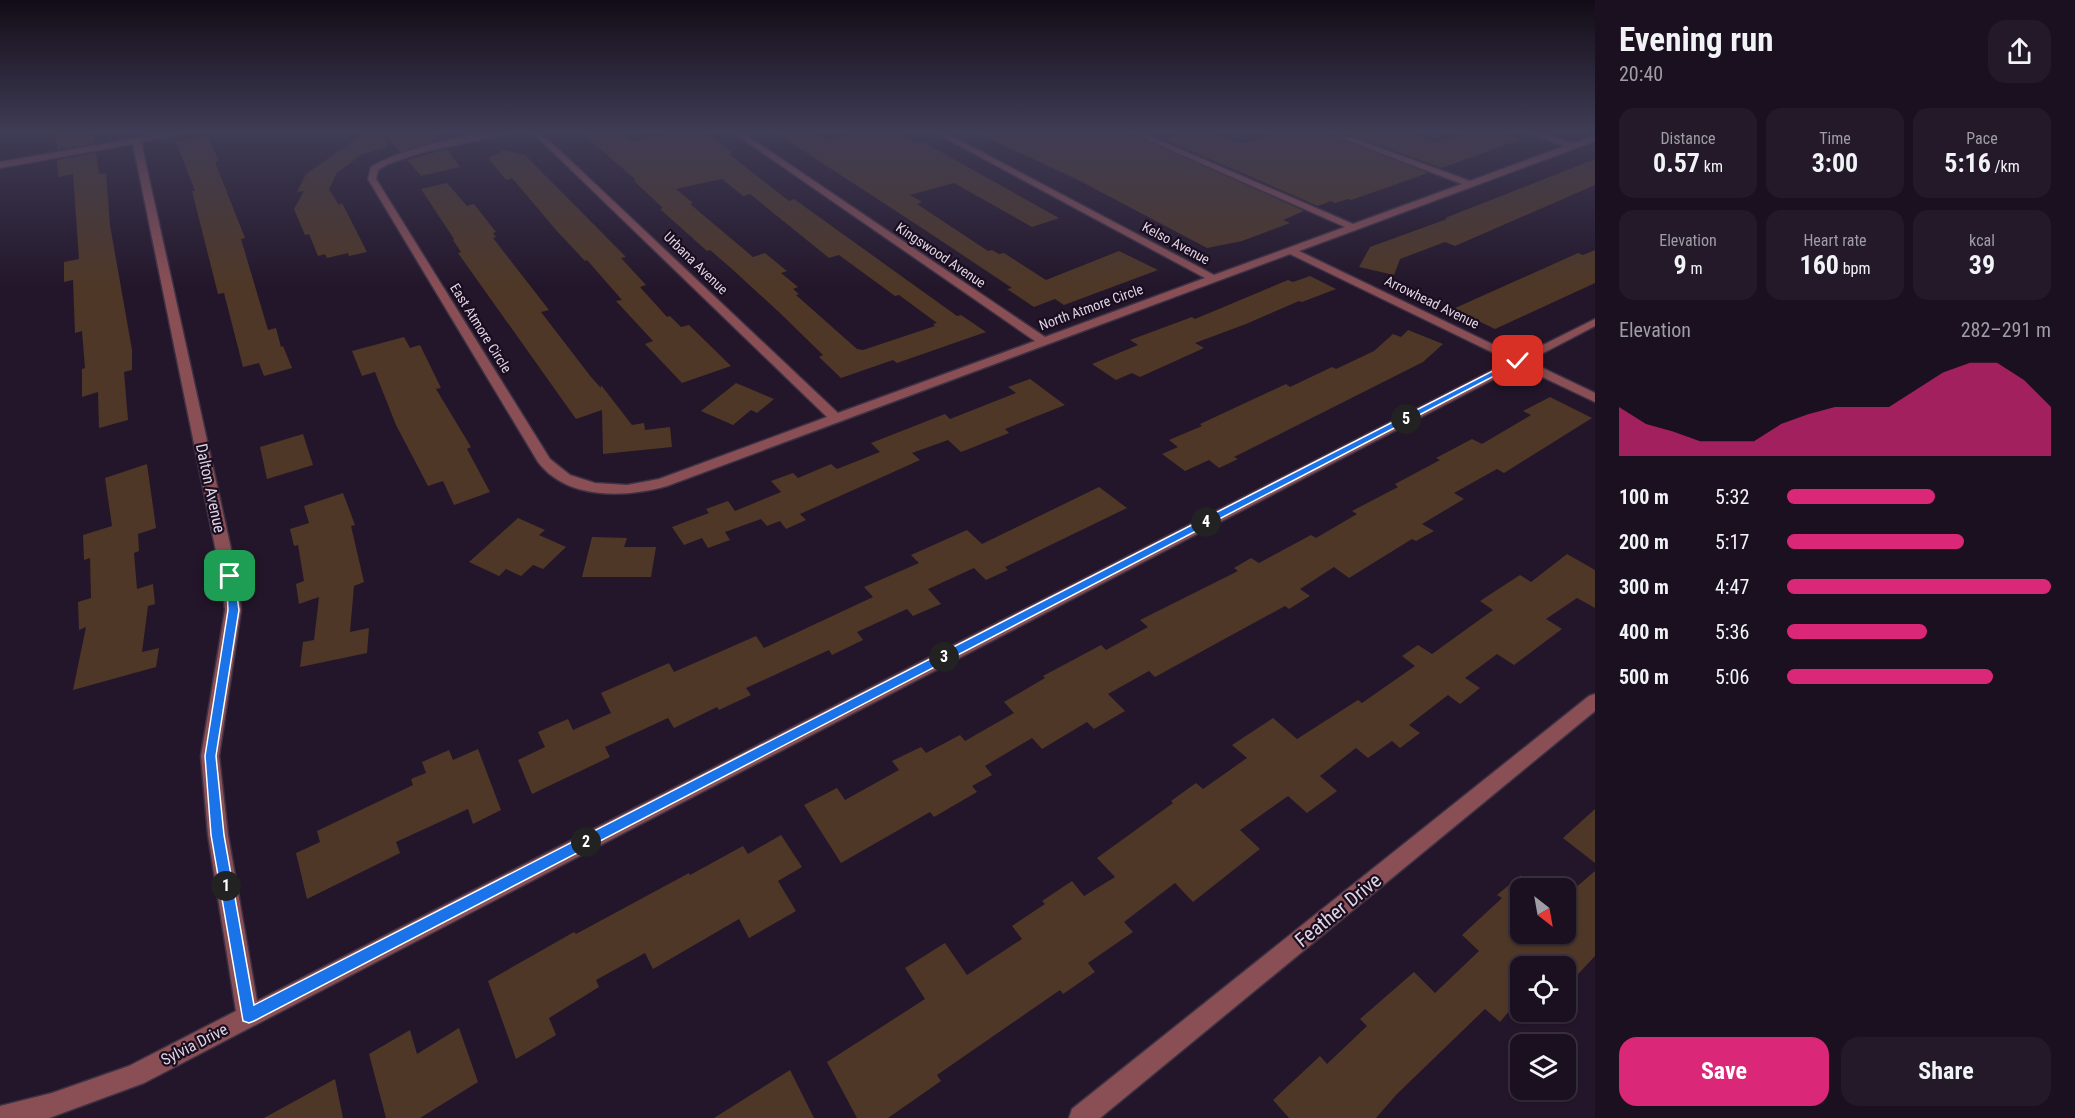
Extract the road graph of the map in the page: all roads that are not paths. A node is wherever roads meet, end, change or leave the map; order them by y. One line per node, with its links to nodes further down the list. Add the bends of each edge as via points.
1 (145, 183): 18 (street, Dalton Avenue, via 230,576 233,610 210,756 218,835)
2 (375, 183): 16 (street, East Atmore Circle, via 545,462 565,478)
3 (590, 183): 15 (street, Urbana Avenue)
4 (812, 183): 12 (street, Kingswood Avenue)
5 (1034, 183): 10 (street, Kelso Avenue)
6 (1252, 183): 8 (street)
7 (1470, 184): 8 (street, North Atmore Circle)
8 (1352, 227): 9 (street, North Atmore Circle)
9 (1289, 250): 10 (street, North Atmore Circle); 13 (street, Arrowhead Avenue)
10 (1212, 278): 12 (street, North Atmore Circle)
11 (1595, 322): 13 (street, Sylvia Drive)
12 (1043, 341): 15 (street, North Atmore Circle)
13 (1518, 361): 14 (street, Arrowhead Avenue); 18 (street, Sylvia Drive)
14 (1595, 398)
15 (835, 418): 16 (street, North Atmore Circle, via 662,483 627,490)
16 (594, 488)
17 (1595, 701): 20 (street, Feather Drive)
18 (249, 1016): 19 (street, Sylvia Drive, via 95,1092 34,1112)
19 (0, 1118)
20 (1081, 1118)

